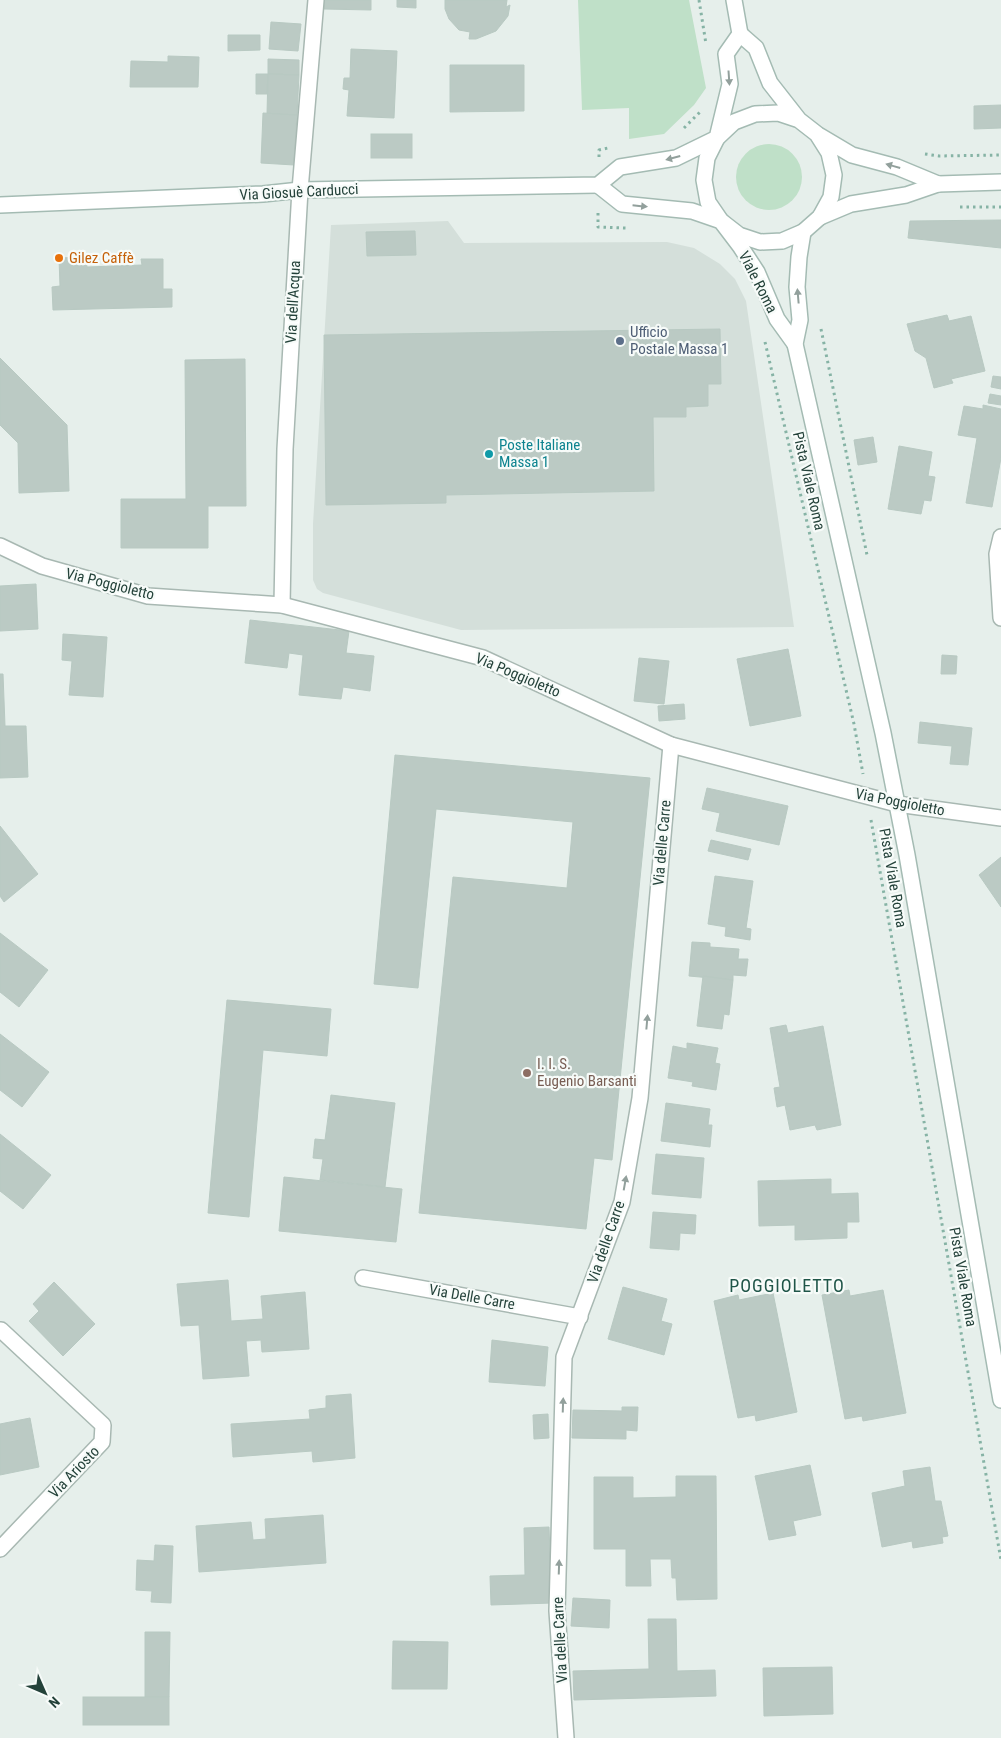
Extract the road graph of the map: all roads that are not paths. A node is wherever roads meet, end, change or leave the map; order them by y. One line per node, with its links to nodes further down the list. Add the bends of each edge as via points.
1 (316, 0): 10 (street, Via dell'Acqua)
2 (734, 0): 3 (street)
3 (740, 34): 4 (street, via 756,48 770,84); 6 (street, one-way to 6, via 726,54 730,84)
4 (799, 120): 5 (street); 6 (street, via 778,113 755,114 734,122)
5 (817, 134): 8 (street, one-way to 5, via 897,167 852,155); 12 (street, via 829,153 834,175 831,197)
6 (718, 138): 9 (street, one-way to 9, via 676,158 620,167); 13 (street, via 707,158 704,180 708,202)
7 (1001, 182): 8 (street)
8 (938, 184): 12 (street, via 906,196 851,204)
9 (598, 185): 10 (street, Via Giosuè Carducci); 13 (street, one-way to 13, via 622,204 692,211)
10 (300, 190): 11 (street, Via Giosuè Carducci); 18 (street, Via dell'Acqua, via 284,449)
11 (0, 205)
12 (820, 217): 14 (street)
13 (721, 221): 14 (street, via 739,235 760,242 782,241); 15 (street, Viale Roma, via 757,272 777,319)
14 (803, 232): 15 (street, one-way to 14, via 800,320 797,286)
15 (795, 344): 21 (street)
16 (1001, 537): 19 (street, via 998,554)
17 (0, 546): 18 (street, Via Poggioletto, via 42,566 148,596)
18 (282, 605): 20 (street, Via Poggioletto, via 483,658)
19 (1001, 618)
20 (671, 745): 21 (street, Via Poggioletto); 24 (street, Via delle Carre, one-way to 20, via 622,1202 640,1098)
21 (897, 804): 22 (street, Via Poggioletto); 26 (street)
22 (1001, 818)
23 (363, 1278): 24 (street, Via Delle Carre)
24 (580, 1317): 28 (street, Via delle Carre, one-way to 24, via 557,1611 564,1357)
25 (1, 1330): 27 (street, Via Ariosto, via 103,1425 102,1442)
26 (1001, 1400)
27 (0, 1549)
28 (566, 1738)

